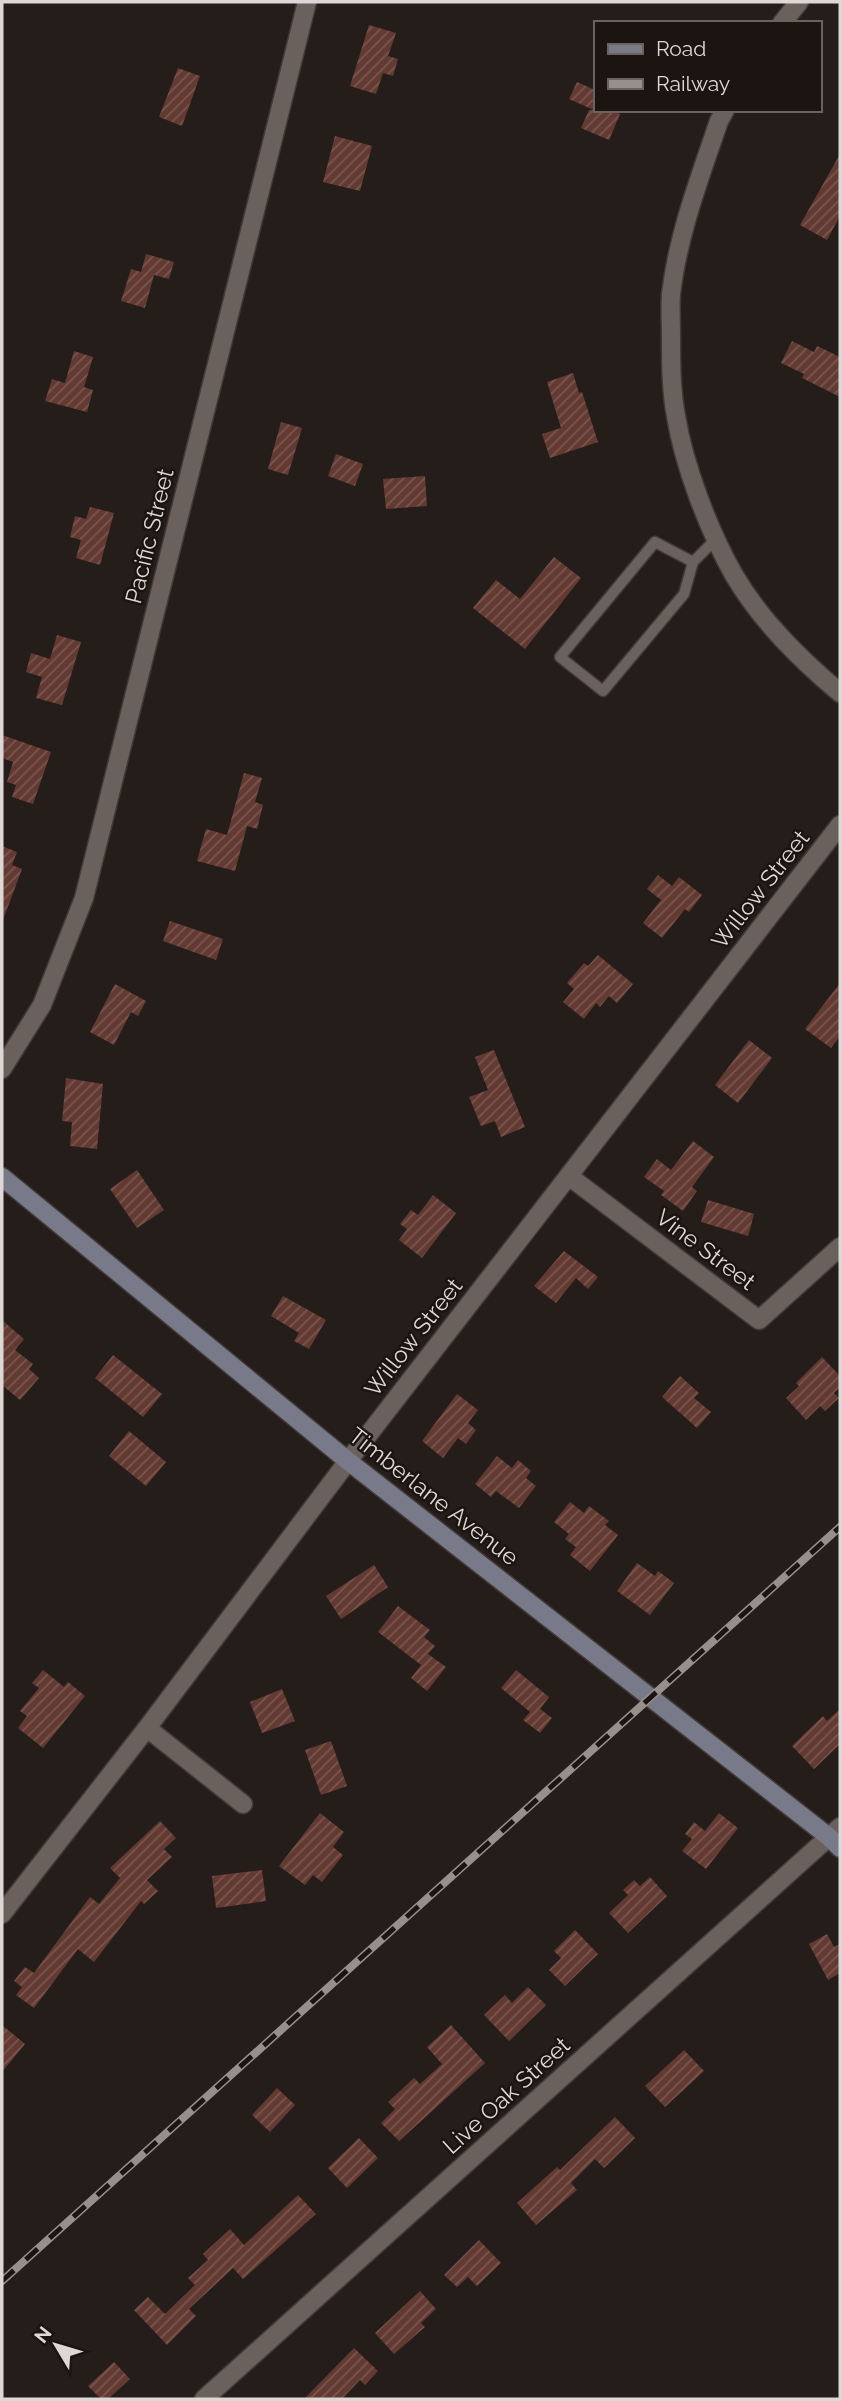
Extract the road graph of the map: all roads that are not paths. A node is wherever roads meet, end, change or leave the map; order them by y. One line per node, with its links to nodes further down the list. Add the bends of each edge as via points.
1 (307, 2): 9 (street, Pacific Street, via 84,898 42,1005)
2 (799, 2): 3 (street)
3 (784, 21)
4 (724, 112): 5 (street, via 695,190 671,296 676,416 694,485)
5 (716, 539): 6 (lane); 7 (street, via 735,576 777,634)
6 (693, 562): 6 (lane, via 684,594 603,691 560,657 655,542)
7 (840, 693)
8 (840, 825): 11 (street, Willow Street)
9 (2, 1069)
10 (2, 1177): 13 (street, Timberlane Avenue)
11 (570, 1177): 12 (street, Vine Street, via 759,1320); 13 (street, Willow Street)
12 (840, 1247)
13 (348, 1461): 14 (street, Willow Street); 16 (street, Timberlane Avenue)
14 (147, 1728): 15 (street); 17 (street, Willow Street)
15 (243, 1804)
16 (837, 1837): 18 (street, Live Oak Street)
17 (2, 1914)
18 (204, 2399)

